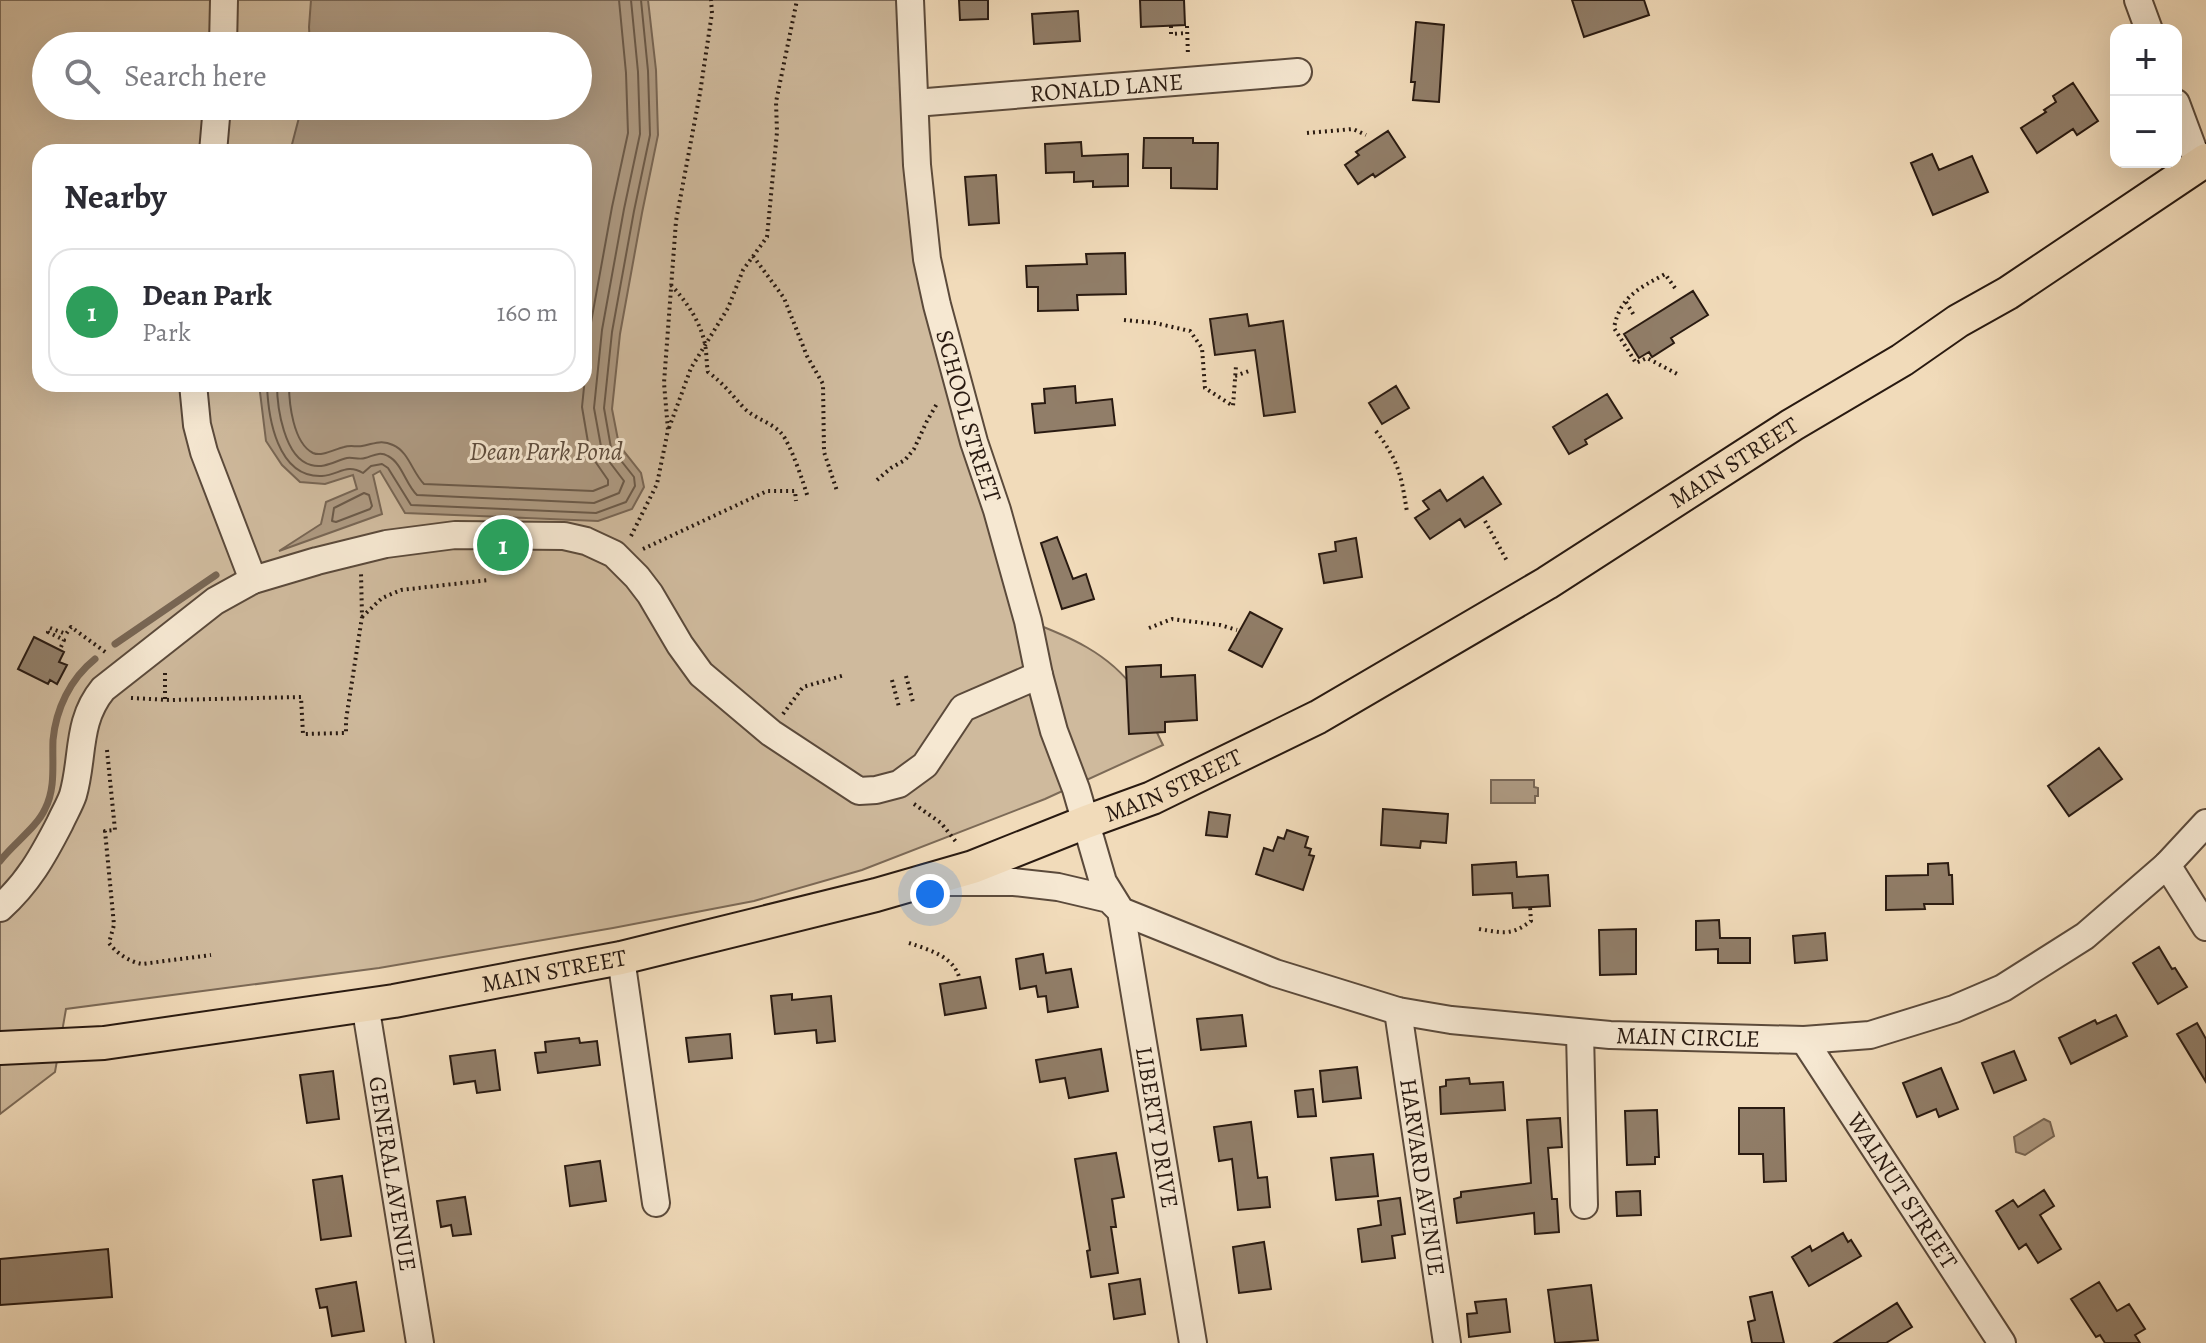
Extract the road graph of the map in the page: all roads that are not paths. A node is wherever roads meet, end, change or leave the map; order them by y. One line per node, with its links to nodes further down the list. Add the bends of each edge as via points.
1 (224, 0): 5 (street)
2 (910, 0): 7 (street, SCHOOL STREET)
3 (2138, 0): 4 (street)
4 (2147, 24)
5 (223, 32)
6 (1298, 72): 7 (street, RONALD LANE)
7 (915, 103): 14 (street, SCHOOL STREET, via 927,259)
8 (2182, 117): 11 (street)
9 (216, 120): 10 (street)
10 (214, 144)
11 (2202, 162): 15 (main road, MAIN STREET, via 2008,293 1542,585 1318,717 1172,789)
12 (194, 392): 13 (street, via 204,452)
13 (253, 580): 14 (street, via 386,544 455,535 538,534 586,541 614,554 637,577 701,674 771,733 859,791 899,784 925,765 963,708); 19 (street, via 215,601 92,703 73,796 21,890)
14 (1039, 675): 15 (street, SCHOOL STREET)
15 (1086, 822): 18 (main road, MAIN STREET, via 973,867); 20 (street, via 1103,882)
16 (2206, 823): 17 (street, MAIN CIRCLE)
17 (2167, 865): 21 (street); 26 (street, MAIN CIRCLE, via 2085,936 2003,988 1870,1035)
18 (912, 884): 20 (street, MAIN CIRCLE, via 1050,886 1109,899); 22 (main road, MAIN STREET)
19 (0, 908)
20 (1121, 911): 24 (street, MAIN CIRCLE, via 1275,973); 31 (street, LIBERTY DRIVE)
21 (2206, 927)
22 (621, 958): 23 (main road, MAIN STREET); 28 (street)
23 (365, 1004): 27 (main road, MAIN STREET, via 104,1043); 30 (street, GENERAL AVENUE)
24 (1398, 1011): 25 (street, MAIN CIRCLE); 32 (street, HARVARD AVENUE)
25 (1580, 1033): 26 (street, MAIN CIRCLE); 29 (street)
26 (1804, 1040): 33 (street, WALNUT STREET)
27 (0, 1048)
28 (656, 1203)
29 (1584, 1205)
30 (420, 1343)
31 (1193, 1343)
32 (1447, 1343)
33 (2002, 1343)

